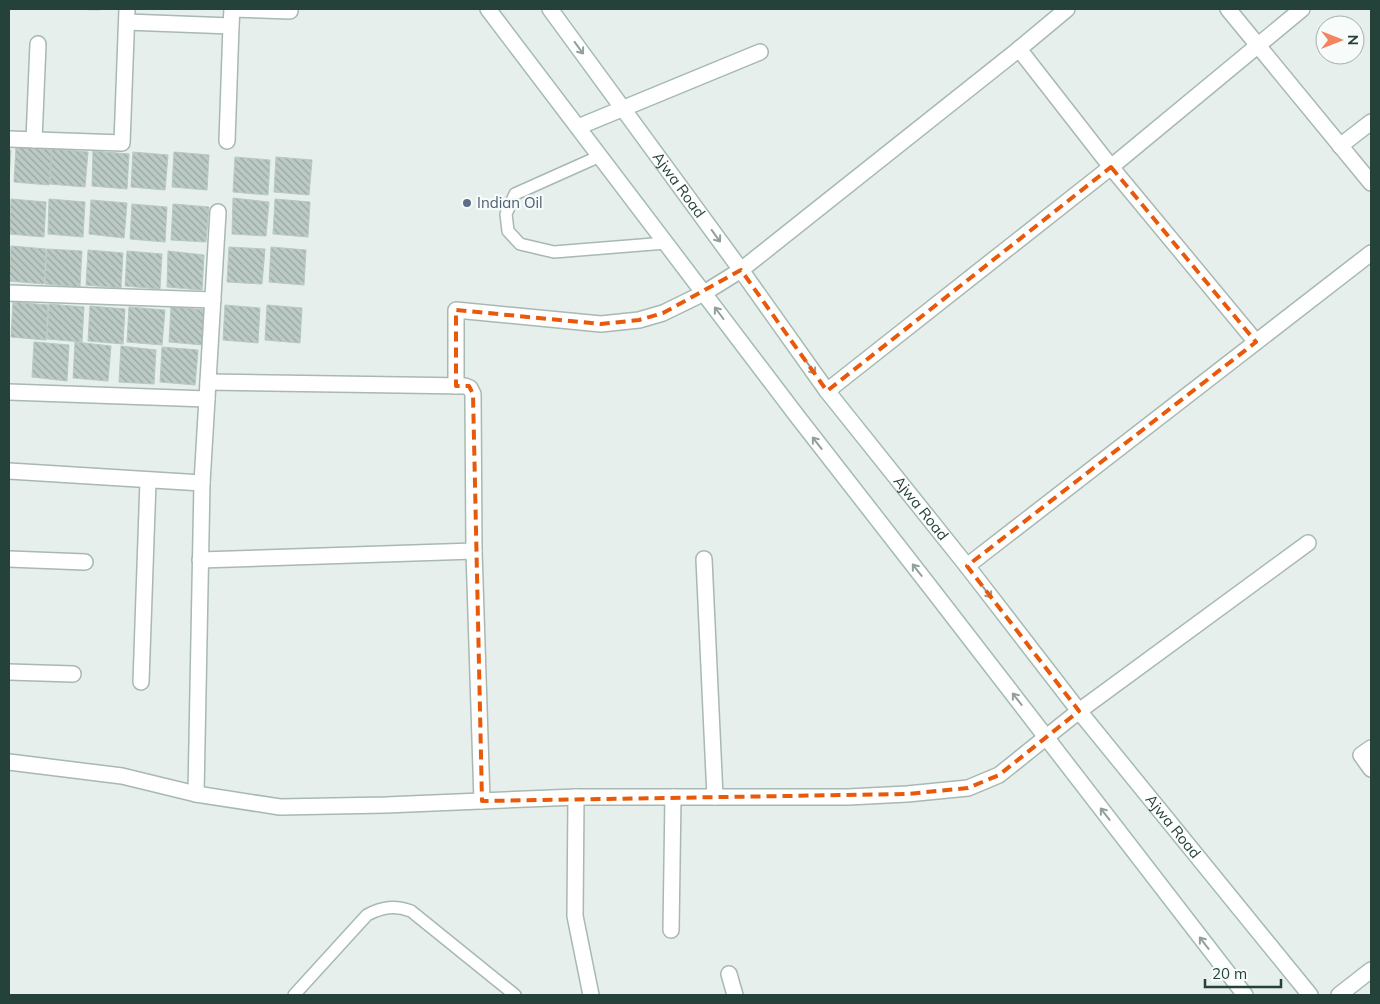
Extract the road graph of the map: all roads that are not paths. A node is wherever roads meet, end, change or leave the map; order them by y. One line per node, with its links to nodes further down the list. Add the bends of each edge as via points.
1 (232, 9): 7 (street); 9 (street)
2 (488, 9): 16 (street)
3 (550, 9): 14 (street, Ajwa Road, one-way to 14)
4 (1067, 9): 12 (street)
5 (1228, 9): 11 (street)
6 (1302, 9): 11 (street)
7 (290, 11)
8 (127, 15): 9 (street); 18 (street, via 122,143)
9 (231, 26): 19 (street)
10 (38, 44): 18 (street)
11 (1256, 45): 20 (street); 22 (street)
12 (1019, 49): 22 (street); 27 (street)
13 (760, 52): 14 (street)
14 (622, 107): 16 (street); 27 (street, Ajwa Road, one-way to 27)
15 (1371, 122): 20 (street)
16 (578, 127): 21 (street)
17 (9, 139): 18 (street)
18 (34, 140)
19 (227, 141)
20 (1340, 146): 23 (street)
21 (600, 156): 25 (street); 25 (lane, via 515,194 506,214 508,231 520,244 554,252)
22 (1110, 167): 31 (street); 34 (street)
23 (1371, 183)
24 (218, 212): 30 (street)
25 (666, 243): 29 (street)
26 (1371, 253): 31 (street)
27 (741, 270): 29 (street); 34 (street, Ajwa Road, one-way to 34)
28 (9, 293): 30 (street)
29 (704, 293): 33 (street, via 663,313 639,320 601,324 456,310); 51 (street, one-way to 29)
30 (213, 300): 32 (street)
31 (1256, 342): 46 (street)
32 (208, 382): 33 (street); 36 (street)
33 (456, 386): 41 (street, via 470,388 473,394)
34 (827, 391): 46 (street, Ajwa Road)
35 (9, 392): 36 (street)
36 (207, 399): 39 (street)
37 (9, 471): 38 (street)
38 (148, 481): 39 (street); 49 (street)
39 (202, 483): 44 (street)
40 (1308, 543): 50 (street)
41 (474, 551): 44 (street); 59 (street)
42 (9, 559): 45 (street)
43 (704, 559): 57 (street)
44 (200, 560): 55 (street)
45 (85, 562)
46 (967, 566): 50 (street, Ajwa Road, one-way to 50)
47 (9, 672): 48 (street)
48 (73, 674)
49 (140, 682)
50 (1079, 711): 51 (street); 68 (street, Ajwa Road)
51 (1046, 738): 57 (street, via 999,775 968,788 848,798); 67 (street, one-way to 51)
52 (1371, 748): 54 (street, via 1361,756)
53 (9, 762): 55 (street, via 122,776)
54 (1371, 769)
55 (196, 794): 59 (street, via 280,807)
56 (673, 797): 57 (street); 58 (street); 60 (street)
57 (715, 797)
58 (576, 798): 59 (street); 65 (street, via 575,916)
59 (482, 801)
60 (671, 930)
61 (1371, 970): 69 (street)
62 (729, 974): 66 (street)
63 (294, 995): 64 (lane, via 367,915 391,907 411,911)
64 (515, 995)
65 (591, 995)
66 (735, 995)
67 (1244, 995)
68 (1310, 995)
69 (1339, 995)

